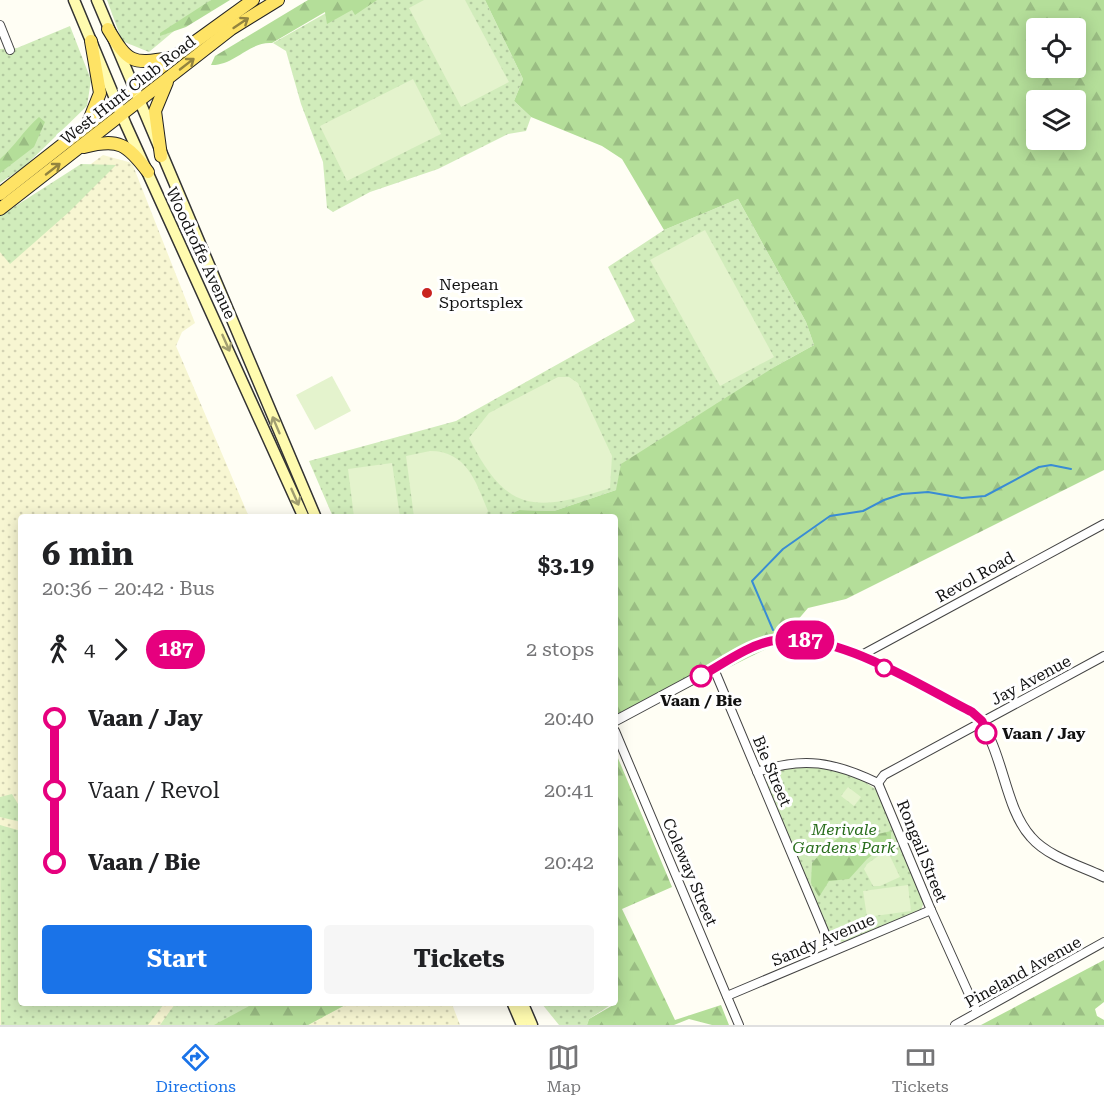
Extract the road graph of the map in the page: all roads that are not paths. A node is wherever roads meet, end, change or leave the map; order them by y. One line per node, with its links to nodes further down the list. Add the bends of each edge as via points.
1 (74, 0): 7 (main road, Woodroffe Avenue)
2 (97, 0): 6 (main road, Woodroffe Avenue)
3 (253, 0): 9 (main road, West Hunt Club Road)
4 (278, 0): 10 (main road, West Hunt Club Road, one-way to 4, via 236,26)
5 (0, 25): 8 (street)
6 (108, 29): 9 (main road, via 123,54 131,58 145,62); 11 (main road, Woodroffe Avenue)
7 (91, 41): 12 (main road, Woodroffe Avenue); 15 (main road, via 100,93)
8 (10, 50)
9 (174, 57): 11 (main road, West Hunt Club Road)
10 (168, 80): 13 (main road, West Hunt Club Road); 17 (main road, via 155,111)
11 (134, 89): 12 (main road, West Hunt Club Road); 13 (main road, Woodroffe Avenue)
12 (116, 102): 14 (main road, Woodroffe Avenue); 15 (main road, West Hunt Club Road)
13 (139, 102): 14 (main road, West Hunt Club Road); 17 (main road, Woodroffe Avenue)
14 (122, 115): 16 (main road, West Hunt Club Road); 18 (main road, Woodroffe Avenue)
15 (86, 126): 19 (main road, West Hunt Club Road)
16 (80, 148): 18 (main road, via 104,142 123,145); 20 (main road, West Hunt Club Road, one-way to 16)
17 (161, 156): 21 (main road, Woodroffe Avenue)
18 (148, 172): 22 (main road, Woodroffe Avenue)
19 (0, 194)
20 (0, 209)
21 (220, 295): 22 (main road); 24 (main road, Woodroffe Avenue, one-way to 21)
22 (207, 302): 23 (main road, Woodroffe Avenue, one-way to 23)
23 (302, 514)
24 (314, 514)
25 (1104, 524): 26 (street, Revol Road)
26 (860, 656): 28 (street, via 804,640 772,640); 30 (street, via 972,712)
27 (1103, 659): 30 (street, Jay Avenue)
28 (714, 669): 29 (street); 32 (street, Bie Street)
29 (618, 719)
30 (982, 721): 33 (street, Jay Avenue, via 884,775); 34 (street, via 1029,836 1040,846)
31 (618, 738): 38 (street, Coleway Street)
32 (758, 772): 33 (street, via 808,761 857,773); 37 (street, Bie Street)
33 (878, 783): 35 (street, Rongail Street)
34 (1104, 877)
35 (930, 910): 37 (street, Sandy Avenue); 41 (street, Rongail Street)
36 (1104, 942): 41 (street, Pineland Avenue)
37 (832, 950): 38 (street, Sandy Avenue)
38 (727, 996): 44 (street, Coleway Street)
39 (514, 1006): 42 (main road)
40 (524, 1006): 43 (main road)
41 (977, 1012): 45 (street, Pineland Avenue)
42 (522, 1025)
43 (532, 1025)
44 (739, 1025)
45 (955, 1025)

